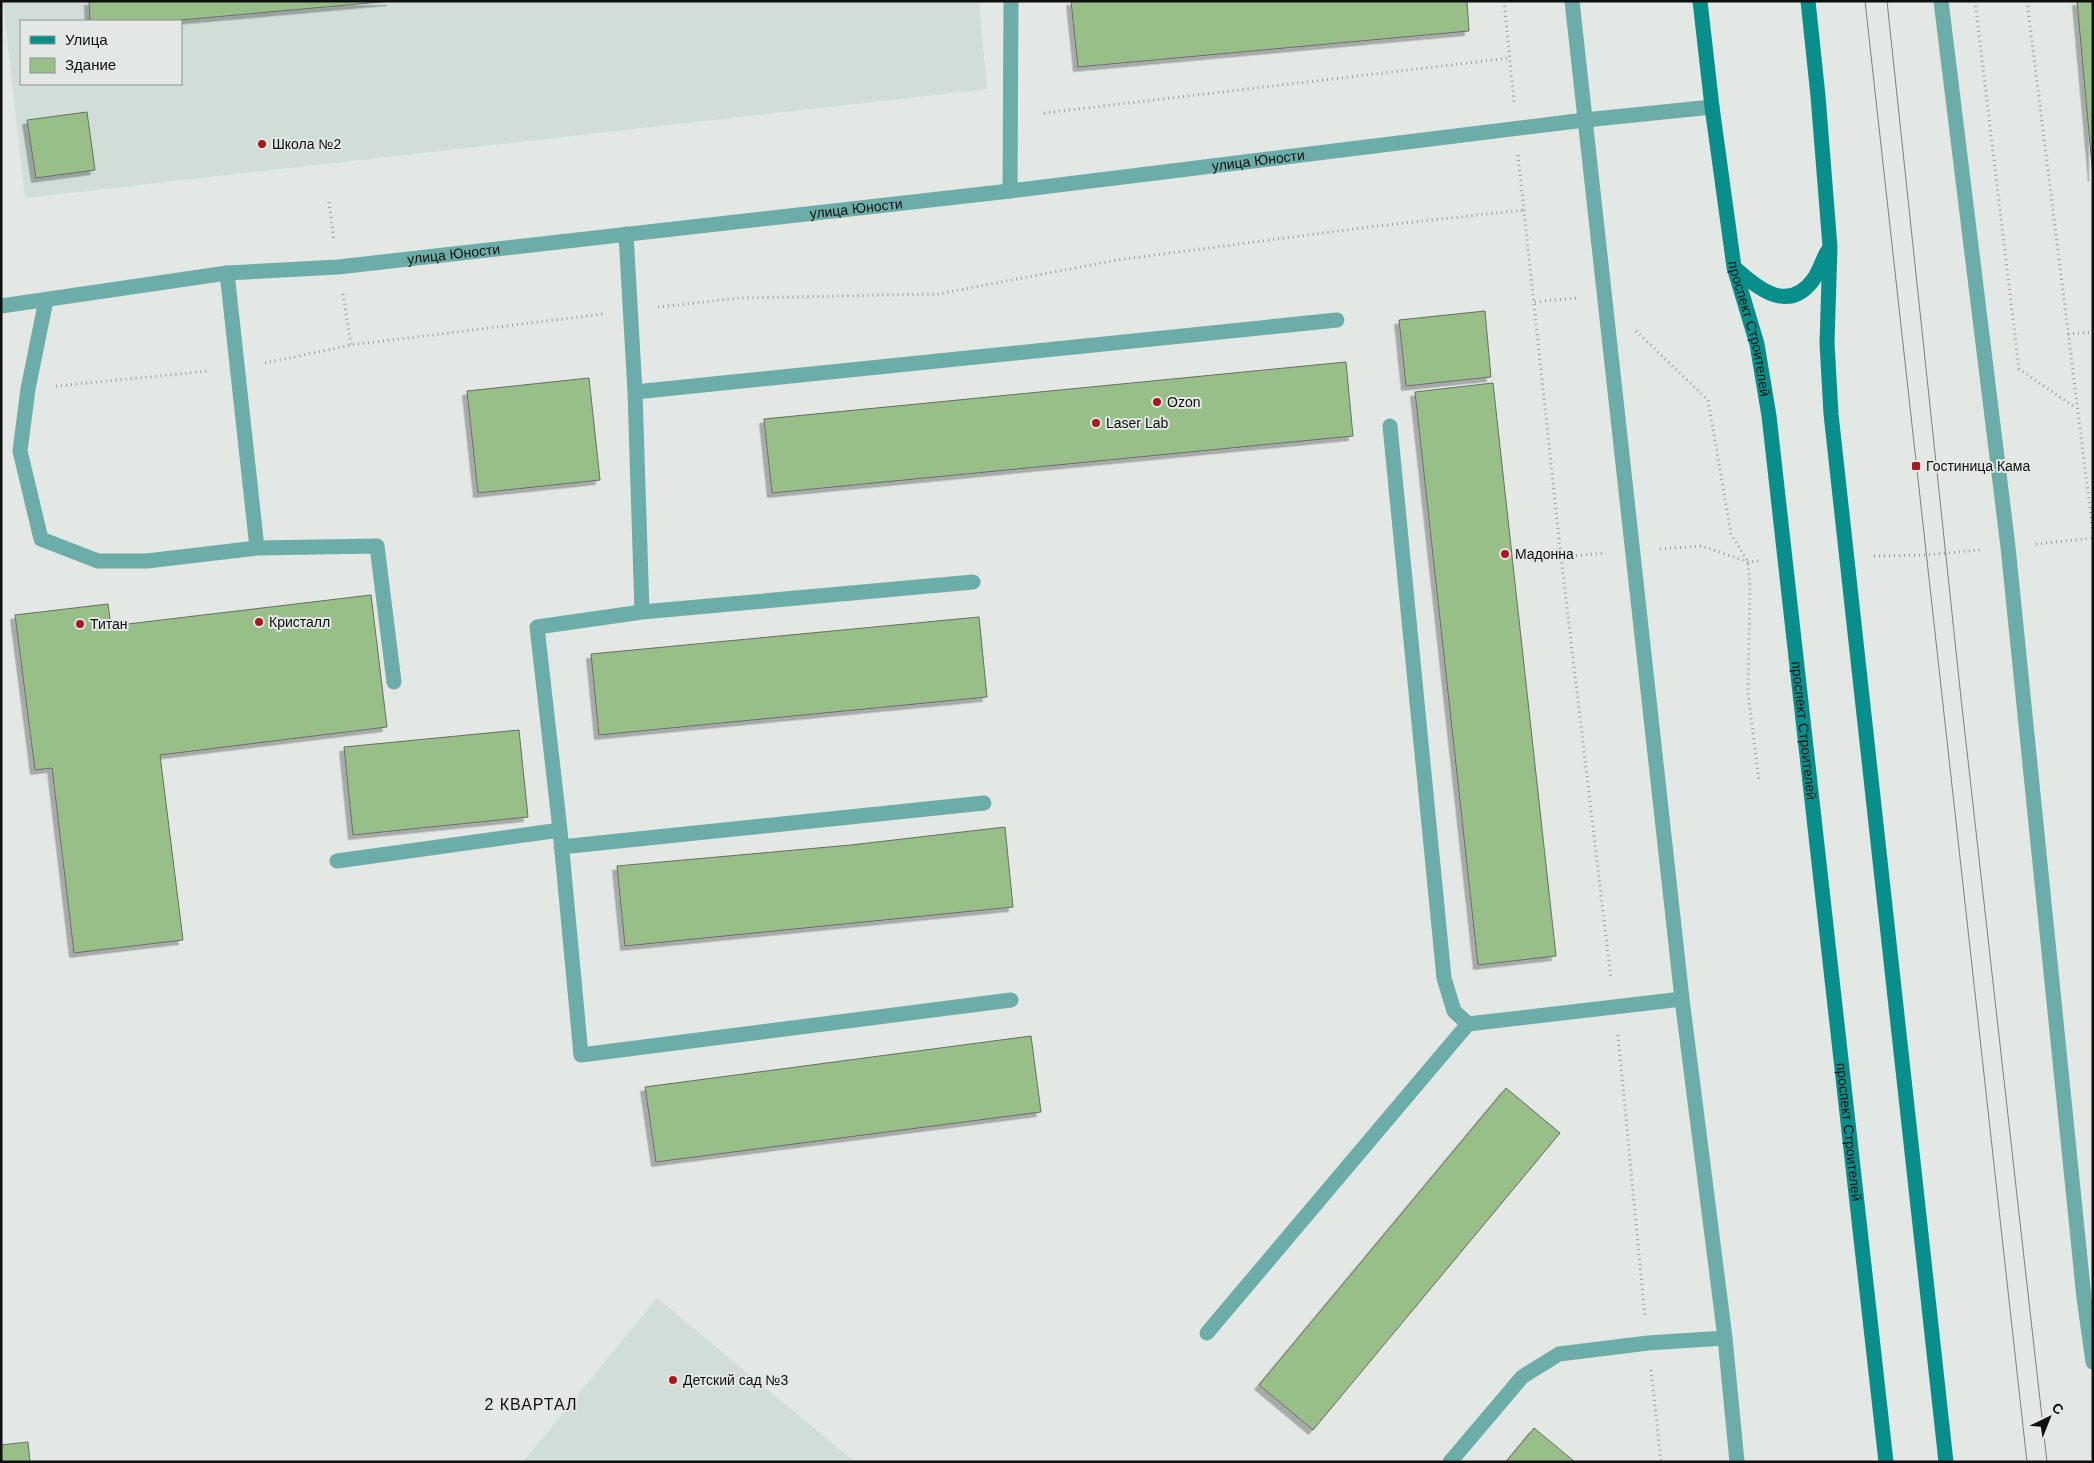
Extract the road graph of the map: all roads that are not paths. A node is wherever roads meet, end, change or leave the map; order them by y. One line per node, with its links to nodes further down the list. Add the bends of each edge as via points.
1 (1011, 1): 8 (street)
2 (1572, 1): 7 (street)
3 (1808, 1): 10 (main road)
4 (1941, 1): 31 (street, via 2008,547)
5 (1701, 3): 6 (main road, проспект Строителей)
6 (1712, 107): 7 (street, улица Юности); 11 (main road, проспект Строителей)
7 (1585, 120): 8 (street, улица Юности); 26 (street)
8 (1010, 191): 9 (street, улица Юности)
9 (626, 234): 12 (street, улица Юности, via 338,267); 16 (street)
10 (1830, 247): 11 (main road, via 1813,280 1801,292 1787,297 1755,287); 35 (main road, via 1826,343 1831,414)
11 (1734, 267): 34 (main road, проспект Строителей, via 1758,344 1768,416)
12 (227, 274): 13 (street, улица Юности); 18 (street)
13 (46, 300): 14 (street, улица Юности); 18 (street, via 28,389 20,451 41,539 98,561 147,561)
14 (1, 306)
15 (1337, 320): 16 (street)
16 (635, 392): 20 (street)
17 (1390, 426): 28 (street, via 1444,978 1454,1011)
18 (257, 548): 21 (street, via 377,546)
19 (973, 582): 20 (street)
20 (642, 612): 23 (street, via 537,627)
21 (394, 682)
22 (984, 803): 24 (street)
23 (560, 830): 24 (street); 25 (street)
24 (561, 847): 27 (street, via 581,1055)
25 (337, 861)
26 (1682, 999): 28 (street); 30 (street)
27 (1011, 1000)
28 (1468, 1024): 29 (street)
29 (1207, 1333)
30 (1725, 1338): 32 (street, via 1558,1354 1522,1377); 33 (street)
31 (2093, 1362)
32 (1450, 1462)
33 (1737, 1462)
34 (1886, 1462)
35 (1946, 1462)

